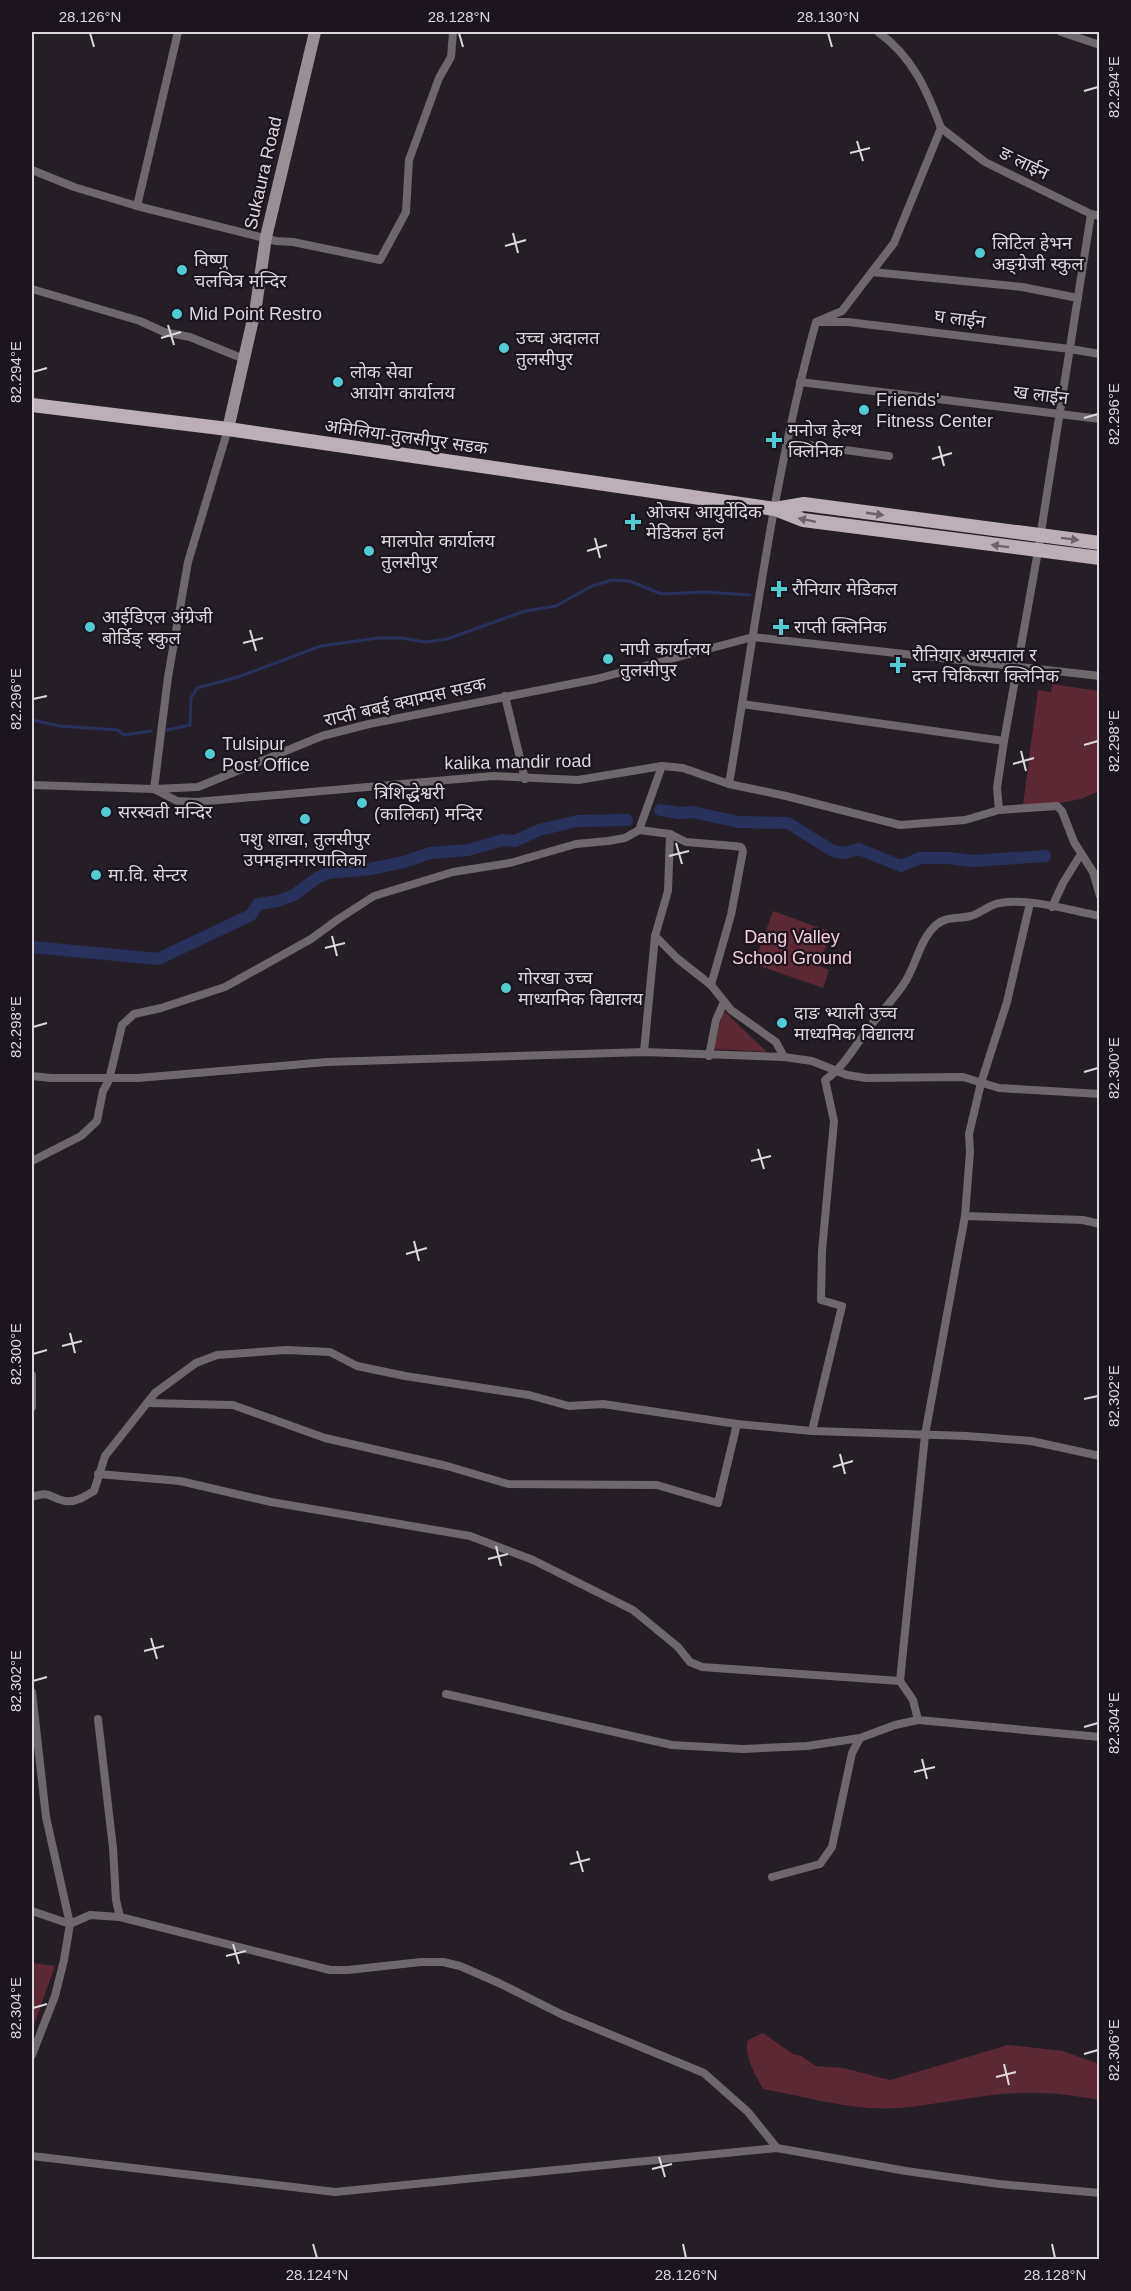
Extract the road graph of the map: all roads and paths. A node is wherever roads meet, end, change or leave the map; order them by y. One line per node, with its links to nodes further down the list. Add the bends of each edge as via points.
1 (178, 32): 9 (street)
2 (315, 32): 11 (street, Sukaura Road)
3 (453, 32): 11 (street, via 451,57 439,78 409,159 406,213 380,260)
4 (878, 32): 7 (street, via 896,44 914,67)
5 (1061, 32): 6 (street)
6 (1100, 45)
7 (941, 128): 10 (street, ङ लाईन, via 985,162); 12 (street, via 894,243)
8 (32, 170): 9 (street)
9 (137, 207): 11 (street)
10 (1095, 215): 14 (street)
11 (266, 237): 18 (street, Sukaura Road)
12 (872, 272): 14 (street, via 1022,286); 15 (street, via 842,311)
13 (32, 289): 18 (street, via 134,318)
14 (1078, 298): 16 (street)
15 (816, 322): 16 (street, घ लाईन, via 848,322); 19 (street)
16 (1070, 349): 17 (street, घ लाईन); 21 (street)
17 (1100, 354)
18 (244, 359): 23 (street, Sukaura Road)
19 (800, 382): 21 (street, ख लाईन); 24 (street)
20 (32, 405): 23 (main road, अमिलिया-तुलसीपुर सडक)
21 (1060, 414): 22 (street, ख लाईन); 27 (street)
22 (1100, 419)
23 (228, 429): 26 (main road, अमिलिया-तुलसीपुर सडक); 41 (street, via 188,562)
24 (787, 442): 25 (street); 26 (street)
25 (889, 456)
26 (776, 509): 27 (main road, one-way to 27, via 804,504); 29 (main road, one-way to 26, via 802,520); 31 (street)
27 (1041, 536): 28 (main road, one-way to 28); 29 (street)
28 (1100, 543)
29 (1038, 551): 30 (main road); 32 (street)
30 (1100, 558)
31 (753, 637): 32 (street); 34 (street, राप्ती बबई क्याम्पस सडक, via 596,679); 35 (street)
32 (1017, 667): 33 (street); 36 (street)
33 (1100, 676)
34 (505, 696): 38 (street); 41 (street, राप्ती बबई क्याम्पस सडक, via 322,736 198,787)
35 (742, 705): 36 (street); 39 (street)
36 (1004, 741): 42 (street, via 997,788)
37 (662, 766): 38 (street, kalika mandir road, via 578,780); 39 (street, kalika mandir road, via 683,768); 43 (street)
38 (525, 779): 41 (street, kalika mandir road, via 493,776 195,802 177,801)
39 (729, 784): 42 (street, kalika mandir road, via 900,825 965,820)
40 (32, 785): 41 (street, राप्ती बबई क्याम्पस सडक)
41 (154, 789)
42 (999, 810): 45 (street, kalika mandir road, via 1057,806)
43 (639, 831): 44 (street); 58 (street, via 510,863 453,872 374,896 311,939 225,987 134,1014 123,1025)
44 (670, 834): 50 (street, via 668,891); 51 (street, via 686,842 741,847 731,915)
45 (1081, 854): 46 (street, via 1093,872); 48 (street)
46 (1100, 896)
47 (1030, 903): 48 (street); 56 (street, via 996,903 983,912 936,924 904,984); 59 (street)
48 (1052, 907): 49 (street)
49 (1100, 916)
50 (655, 936): 51 (street); 53 (street)
51 (711, 985): 52 (street)
52 (724, 1002): 54 (street); 55 (street, via 776,1042)
53 (644, 1052): 54 (street); 58 (street, via 327,1062)
54 (709, 1056): 55 (street)
55 (784, 1057): 56 (street, via 813,1061)
56 (838, 1071): 59 (street, via 866,1078 963,1077); 68 (street, via 825,1080 834,1120 821,1300 842,1306)
57 (32, 1076): 58 (street)
58 (109, 1080): 61 (street, via 97,1121 81,1136)
59 (981, 1083): 60 (street, via 999,1088); 62 (street, via 969,1134)
60 (1100, 1094)
61 (32, 1161)
62 (965, 1216): 63 (street); 69 (street)
63 (1100, 1224)
64 (32, 1375): 66 (street)
65 (147, 1403): 67 (street, via 196,1363 217,1355 286,1350 330,1352 365,1368 529,1395 568,1406 603,1404); 67 (street, via 233,1405 325,1438 508,1484 657,1485 718,1503); 71 (street, via 105,1456)
66 (32, 1407)
67 (736, 1424): 68 (street)
68 (812, 1431): 69 (street)
69 (925, 1435): 70 (street, via 1031,1441); 73 (street)
70 (1100, 1456)
71 (98, 1474): 72 (street, via 94,1491 83,1498 66,1502 50,1493); 73 (street, via 180,1481 272,1502 470,1536 533,1560 633,1610 690,1662 702,1667)
72 (32, 1497)
73 (900, 1681): 77 (street, via 913,1700)
74 (32, 1692): 83 (street, via 46,1817)
75 (446, 1694): 79 (street, via 672,1745 744,1749)
76 (98, 1719): 82 (street)
77 (918, 1720): 78 (street); 79 (street)
78 (1100, 1737)
79 (860, 1738): 80 (street, via 852,1753 832,1847 820,1864)
80 (772, 1877)
81 (32, 1911): 83 (street)
82 (120, 1917): 83 (street, via 90,1915); 85 (street, via 330,1970 421,1962 460,1966 563,2015 704,2073 748,2112)
83 (70, 1924): 84 (street, via 55,1996)
84 (32, 2055)
85 (777, 2148): 86 (street, via 335,2192); 87 (street, via 999,2184)
86 (32, 2156)
87 (1100, 2193)

